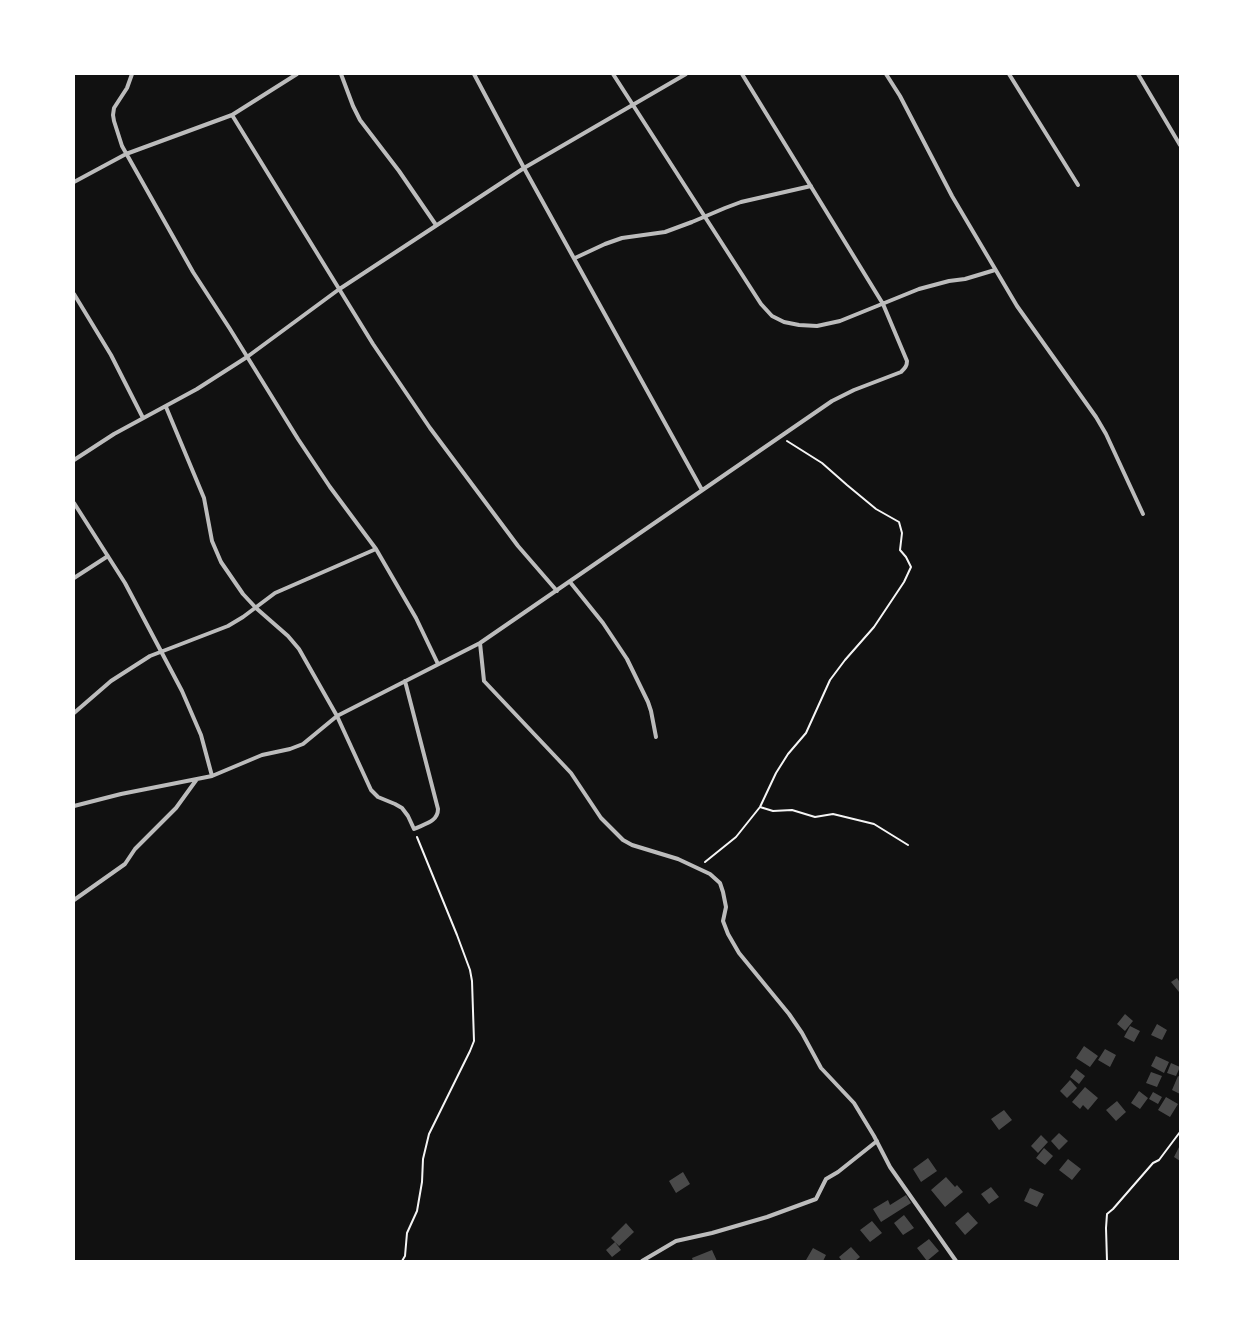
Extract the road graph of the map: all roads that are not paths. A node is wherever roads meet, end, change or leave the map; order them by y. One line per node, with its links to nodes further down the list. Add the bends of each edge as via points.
1 (132, 74): 14 (street, via 114,108 113,115)
2 (297, 74): 12 (street)
3 (341, 74): 20 (street, via 360,120)
4 (474, 74): 15 (street)
5 (613, 74): 11 (street)
6 (686, 74): 11 (street)
7 (742, 74): 18 (street)
8 (886, 74): 22 (street)
9 (1009, 74): 17 (street)
10 (1138, 74): 13 (street)
11 (632, 105): 15 (street); 19 (street)
12 (232, 115): 14 (street); 23 (street)
13 (1180, 145)
14 (126, 154): 16 (street); 26 (street, via 193,272)
15 (524, 168): 20 (street); 21 (street)
16 (74, 182)
17 (1078, 185)
18 (811, 186): 19 (street, via 741,202); 25 (street)
19 (705, 217): 21 (street, via 665,232 622,238); 25 (street, via 762,304 772,316 784,322 799,326 817,326 840,321)
20 (436, 225): 23 (street)
21 (575, 258): 30 (street)
22 (995, 270): 25 (street, via 918,289); 32 (street, via 1017,306 1096,417)
23 (338, 290): 26 (street); 37 (street, via 430,428 518,546)
24 (74, 294): 28 (street, via 111,355)
25 (883, 304): 30 (street, via 907,361 901,372 832,401)
26 (247, 357): 27 (street); 33 (street, via 330,487)
27 (166, 407): 28 (street); 38 (street, via 204,498 212,541 221,562)
28 (143, 418): 29 (street)
29 (74, 460)
30 (702, 490): 36 (street)
31 (74, 503): 34 (street)
32 (1143, 514)
33 (376, 549): 38 (street, via 275,592); 41 (street, via 416,618)
34 (108, 556): 35 (street); 40 (street)
35 (74, 578)
36 (570, 582): 37 (street); 45 (street, via 603,623 627,659 648,702)
37 (557, 591): 39 (street)
38 (256, 608): 40 (street, via 228,626); 44 (street, via 299,649)
39 (480, 643): 41 (street); 50 (street, via 484,681 571,773 601,818 623,840 632,845 678,859 710,874 720,883 726,907 723,921 739,953 789,1014 821,1068 854,1103)
40 (161, 651): 43 (street, via 140,661 111,681); 46 (street, via 201,735)
41 (438, 664): 42 (street)
42 (405, 681): 44 (street); 44 (street, via 438,809 437,817 433,820 414,829 402,808 378,797 371,790)
43 (74, 712)
44 (337, 716): 46 (street, via 303,744 262,755)
45 (656, 737)
46 (212, 776): 47 (street)
47 (198, 779): 48 (street); 49 (street, via 176,808 135,850 125,864)
48 (74, 806)
49 (74, 900)
50 (877, 1141): 51 (street, via 826,1179 816,1199 767,1217 676,1241); 52 (street, via 890,1167)
51 (642, 1261)
52 (956, 1261)

